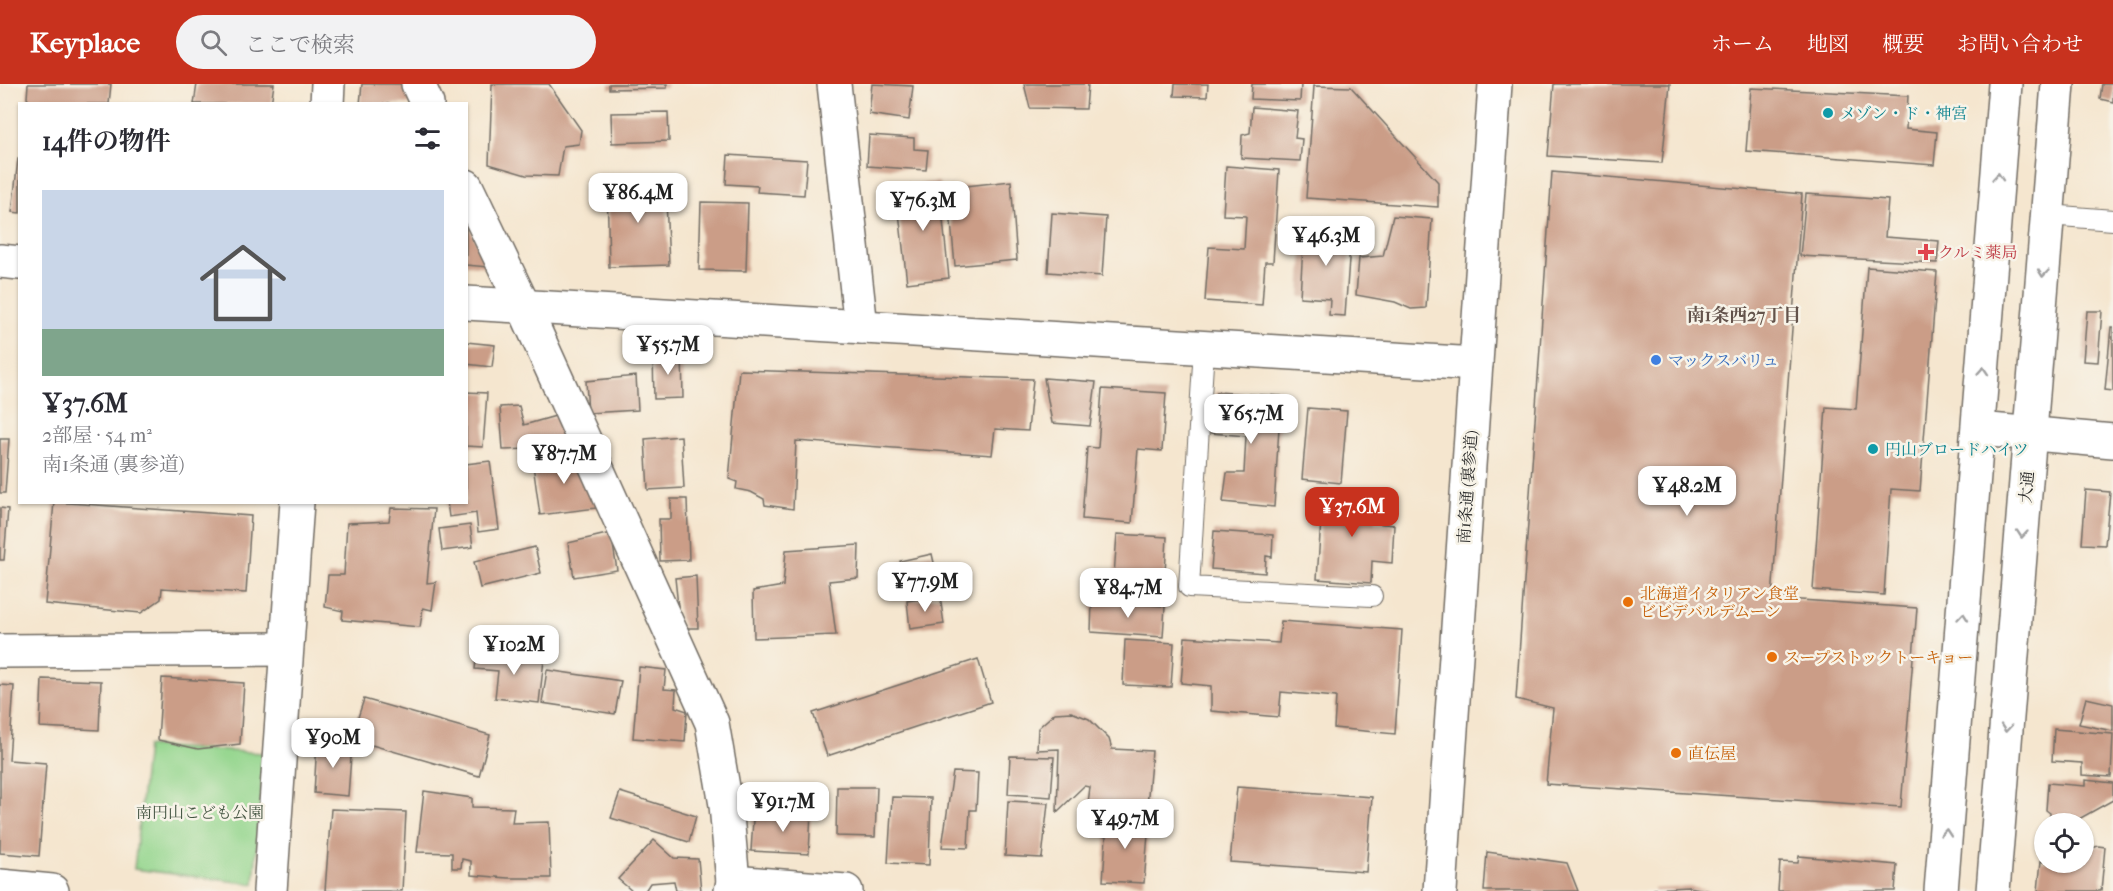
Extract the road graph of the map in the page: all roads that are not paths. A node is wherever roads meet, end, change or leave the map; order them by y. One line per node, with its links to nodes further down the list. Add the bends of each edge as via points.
1 (328, 84): 7 (street)
2 (418, 84): 8 (street)
3 (834, 84): 16 (street)
4 (1495, 84): 18 (street, 南1条通 (裏参道))
5 (2006, 84): 19 (street, one-way to 5)
6 (2058, 84): 10 (street, 大通)
7 (327, 102)
8 (426, 102)
9 (468, 190): 15 (street)
10 (2048, 215): 11 (lane); 20 (street, 大通, one-way to 20)
11 (2113, 220)
12 (0, 261): 13 (street)
13 (18, 263)
14 (468, 303): 15 (street)
15 (524, 307): 16 (street); 27 (street, via 712,723 726,805)
16 (861, 327): 17 (street)
17 (1204, 348): 18 (street); 23 (lane, via 1189,587)
18 (1476, 364): 31 (street, 南1条通 (裏参道))
19 (1979, 429): 20 (street); 32 (street, one-way to 19)
20 (2030, 434): 21 (street); 33 (street, 大通, one-way to 33)
21 (2113, 441)
22 (297, 504): 24 (street)
23 (1372, 596)
24 (286, 649): 25 (street); 29 (street)
25 (0, 651)
26 (0, 886): 28 (street)
27 (732, 887): 30 (street)
28 (52, 891)
29 (270, 891)
30 (846, 891)
31 (1440, 891)
32 (1941, 891)
33 (1993, 891)

